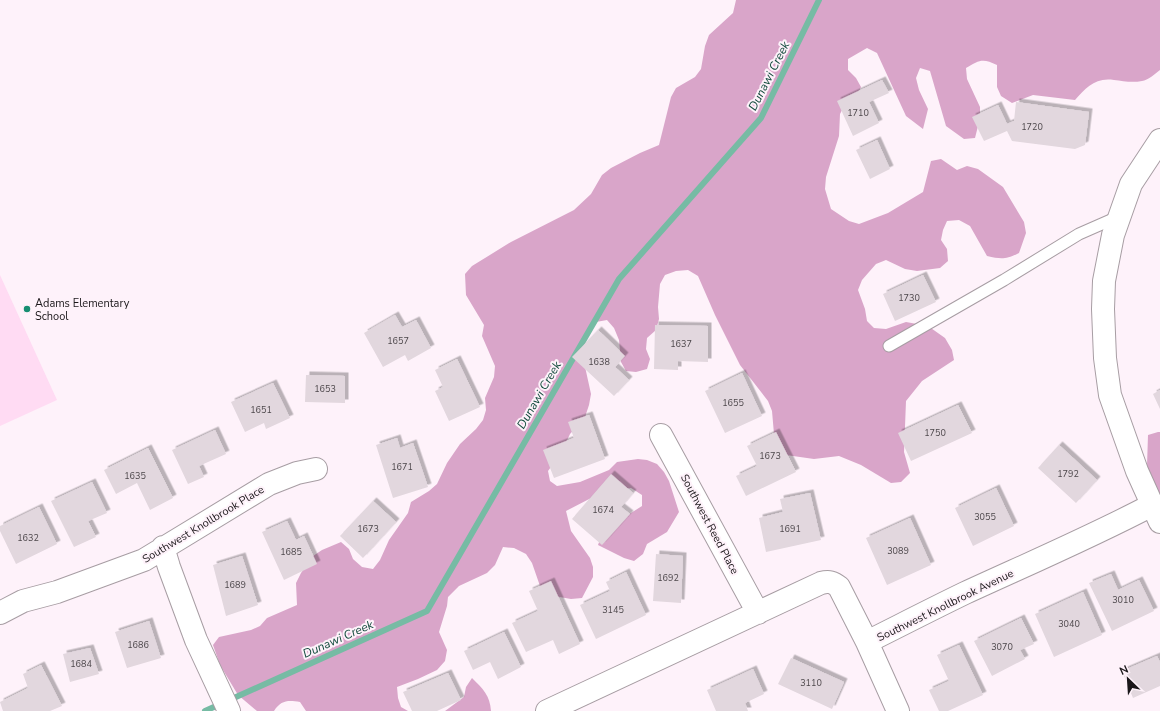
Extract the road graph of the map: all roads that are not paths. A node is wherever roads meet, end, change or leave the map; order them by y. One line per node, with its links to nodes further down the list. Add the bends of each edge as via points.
1 (1160, 140): 2 (street, via 1131,184)
2 (1120, 216): 3 (lane, via 1079,234); 6 (street, via 1113,235 1104,281 1105,358 1110,395 1137,471)
3 (889, 346)
4 (661, 435): 9 (street, Southwest Reed Place)
5 (316, 469): 7 (street, Southwest Knollbrook Place, via 269,484)
6 (1156, 513): 10 (street, Southwest Knollbrook Avenue, via 1120,522)
7 (163, 547): 8 (street, Southwest Knollbrook Place, via 144,560 57,592 23,601); 11 (street, via 196,640)
8 (0, 613)
9 (758, 613): 10 (street, Southwest Knollbrook Avenue, via 821,583 834,583 839,587); 12 (street, Southwest Knollbrook Avenue)
10 (867, 642): 13 (street)
11 (229, 711)
12 (547, 711)
13 (898, 711)

